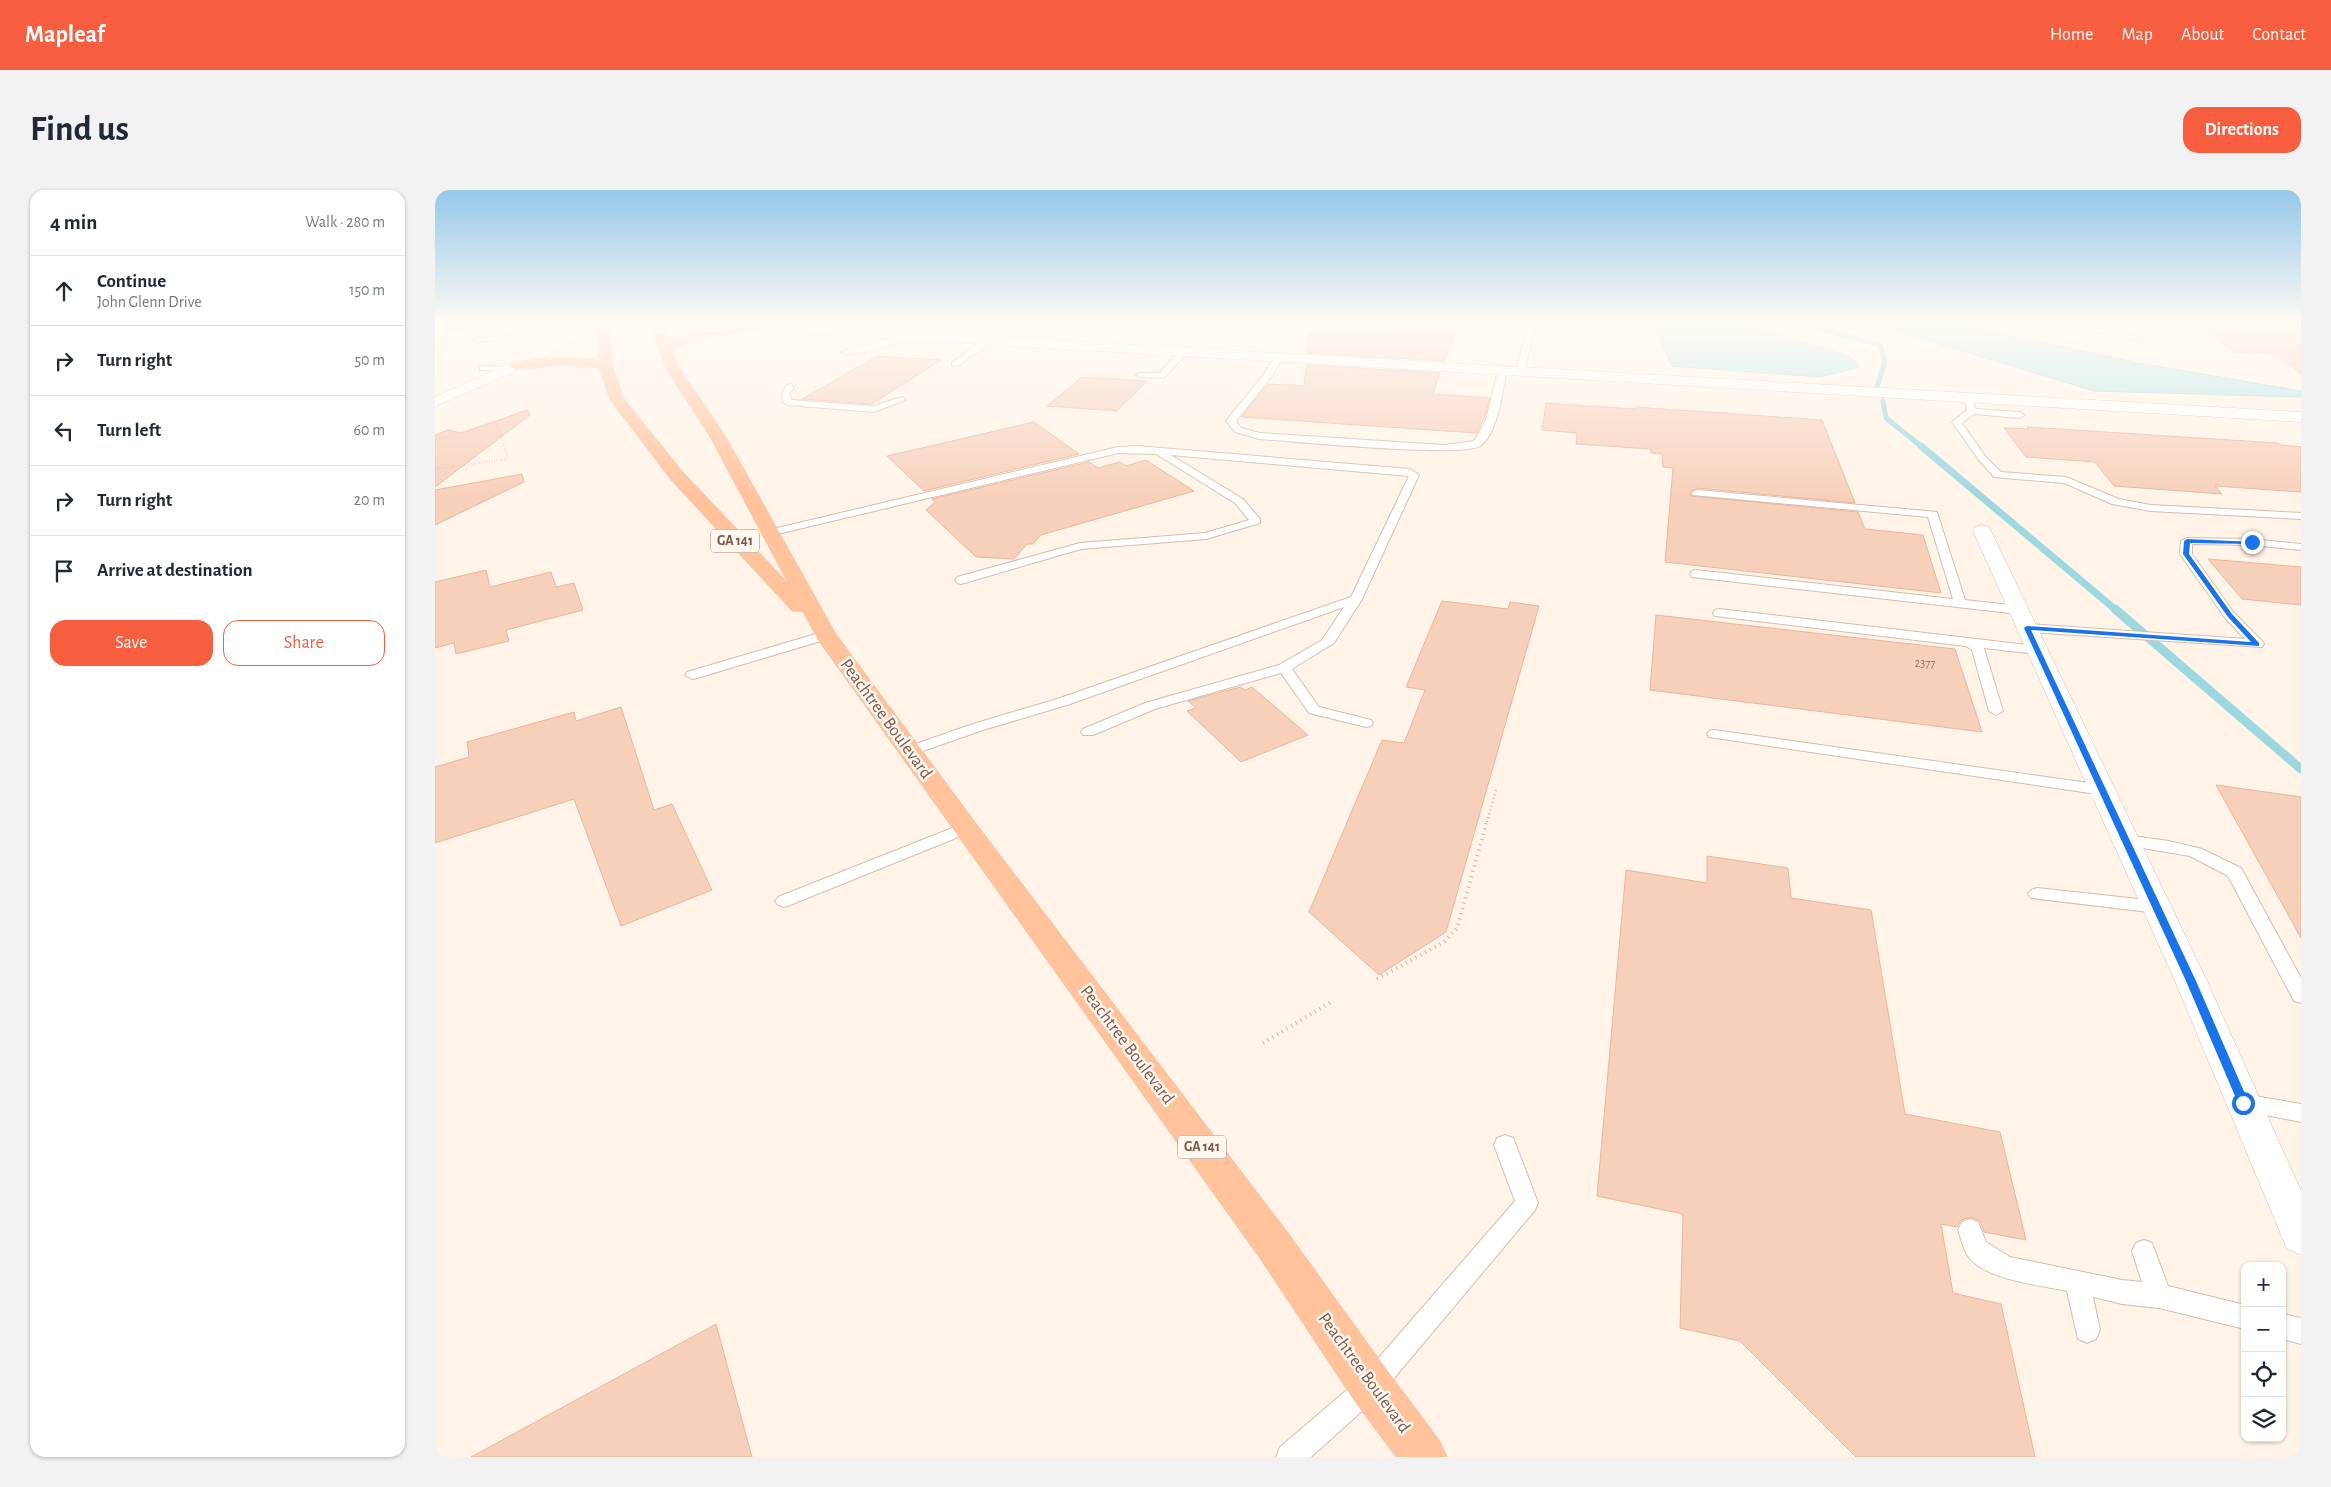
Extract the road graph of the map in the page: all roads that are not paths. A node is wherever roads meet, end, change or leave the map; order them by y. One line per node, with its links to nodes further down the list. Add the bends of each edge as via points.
1 (483, 381): 10 (street)
2 (611, 381): 26 (highway, Peachtree Boulevard / GA 141, via 617,400 677,476)
3 (682, 381): 18 (highway, Peachtree Boulevard / GA 141, via 718,436)
4 (1263, 381): 5 (lane, via 1231,420 1238,430 1259,436 1459,448 1477,444 1483,437)
5 (1501, 381)
6 (1684, 381): 8 (street)
7 (790, 387): 9 (lane, via 786,393 787,402 809,405 874,409)
8 (1968, 397): 11 (lane); 13 (street)
9 (902, 400)
10 (435, 402)
11 (1972, 411): 12 (lane); 16 (lane, via 1957,422 1998,475 2066,480 2116,502 2151,508)
12 (2019, 415)
13 (2301, 417)
14 (1158, 451): 18 (lane, via 1118,450); 21 (lane, via 1239,501 1256,521 1206,536 1080,546); 22 (lane, via 1410,472 1414,475 1409,489)
15 (1697, 493): 23 (lane, via 1933,514)
16 (2301, 516)
17 (1982, 531): 25 (street)
18 (769, 534): 26 (highway, Peachtree Boulevard / GA 141)
19 (2301, 547): 25 (lane, via 2187,541 2186,554 2230,616 2257,644)
20 (1696, 574): 23 (lane)
21 (961, 580)
22 (1357, 599): 28 (lane, via 1327,643); 34 (lane, via 1062,702 978,726)
23 (1960, 603): 25 (lane)
24 (1719, 613): 27 (lane)
25 (2028, 629): 27 (lane); 35 (street)
26 (826, 635): 29 (lane); 34 (highway, Peachtree Boulevard / GA 141)
27 (1970, 642): 30 (lane, via 1978,649)
28 (1284, 668): 31 (lane, via 1314,710); 32 (lane, via 1150,706)
29 (692, 675)
30 (1996, 711)
31 (1366, 723)
32 (1089, 732)
33 (1713, 734): 35 (lane)
34 (909, 751): 36 (highway, Peachtree Boulevard / GA 141)
35 (2103, 790): 37 (street)
36 (965, 828): 39 (lane); 54 (highway, Peachtree Boulevard / GA 141, via 1275,1247)
37 (2125, 840): 40 (street); 41 (lane, via 2183,848 2217,859 2235,872)
38 (2037, 894): 40 (lane)
39 (784, 901)
40 (2157, 907): 42 (street)
41 (2301, 996)
42 (2243, 1103): 43 (lane); 46 (street)
43 (2301, 1113)
44 (1505, 1145): 54 (lane, via 1527,1203)
45 (1971, 1230): 48 (lane, via 1977,1249 1993,1261 2010,1268)
46 (2301, 1236)
47 (2144, 1251): 49 (lane)
48 (2077, 1281): 49 (lane, via 2122,1292); 52 (lane)
49 (2159, 1296): 50 (lane)
50 (2241, 1316)
51 (2286, 1327): 53 (lane)
52 (2087, 1330)
53 (2301, 1331)
54 (1371, 1386): 55 (lane); 56 (highway, Peachtree Boulevard / GA 141)
55 (1290, 1457)
56 (1424, 1457)

